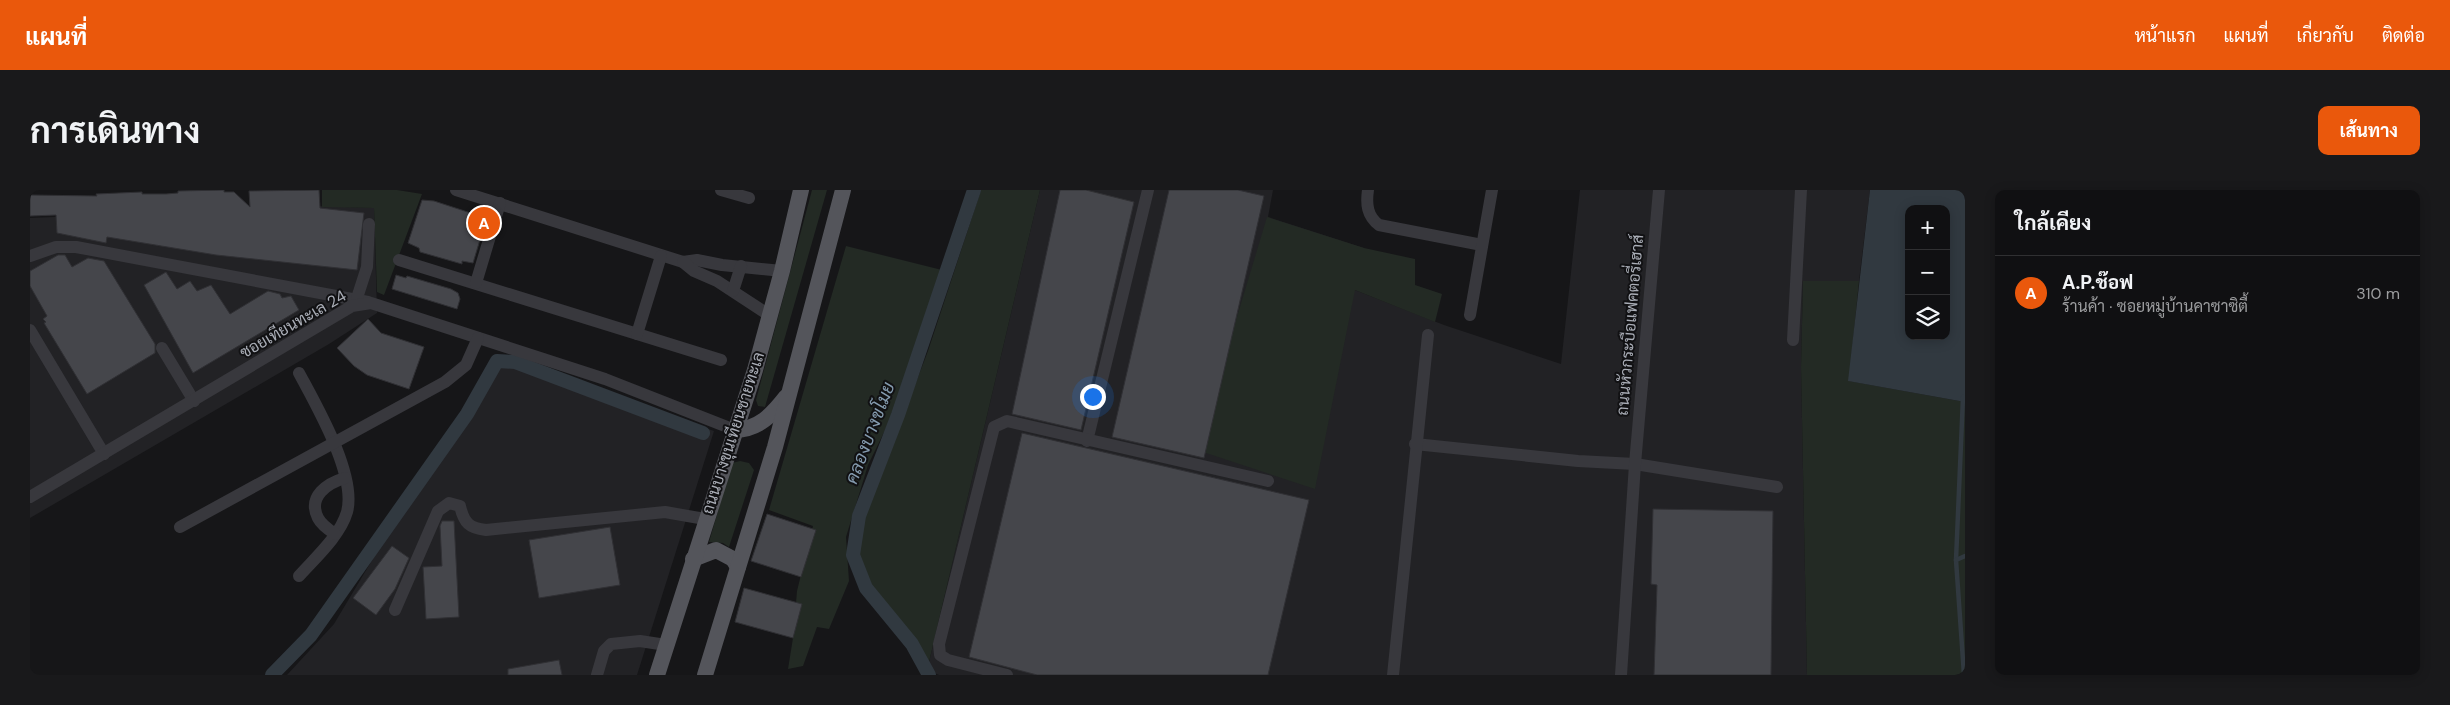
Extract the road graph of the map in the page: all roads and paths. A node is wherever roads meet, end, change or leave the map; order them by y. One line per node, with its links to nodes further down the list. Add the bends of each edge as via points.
1 (456, 190): 11 (street)
2 (721, 190): 10 (street)
3 (801, 190): 19 (main road, ถนนบางขุนเทียนชายทะเล)
4 (843, 190): 34 (main road)
5 (1148, 190): 37 (street)
6 (1368, 190): 13 (street, via 1368,211 1371,219 1379,225)
7 (1492, 190): 13 (street)
8 (1658, 190): 41 (street, ถนนหัวกระบือแฟคตอรี่เฮาส์)
9 (1802, 190): 30 (street)
10 (750, 198)
11 (500, 203): 15 (street); 20 (street)
12 (369, 224): 22 (street, via 367,267)
13 (1482, 245): 25 (street)
14 (30, 256): 22 (street, via 56,247 76,247)
15 (661, 256): 17 (street); 27 (street)
16 (399, 260): 20 (street)
17 (683, 262): 18 (street, via 697,260); 21 (street)
18 (741, 266): 19 (street); 21 (street)
19 (782, 271): 24 (main road, ถนนบางขุนเทียนชายทะเล)
20 (476, 283): 27 (street)
21 (733, 292): 24 (street)
22 (357, 298): 23 (street)
23 (371, 303): 29 (street, ซอยเทียนทะเล 24); 35 (street, ซอยเทียนทะเล 24, via 352,306)
24 (769, 315): 36 (main road, ถนนบางขุนเทียนชายทะเล)
25 (1470, 315)
26 (30, 330): 40 (street)
27 (637, 334): 32 (street)
28 (1428, 335): 39 (street)
29 (478, 338): 36 (street, ซอยเทียนทะเล 24, via 605,379); 38 (street, via 466,365 446,382)
30 (1793, 340)
31 (162, 348): 35 (street)
32 (721, 360)
33 (300, 373): 38 (street)
34 (789, 394): 36 (main road, via 773,413 750,429); 50 (main road)
35 (194, 401): 40 (street, ซอยเทียนทะเล 24)
36 (735, 430): 46 (main road, ถนนบางขุนเทียนชายทะเล)
37 (1087, 441): 43 (street); 57 (street, via 1007,420 994,427 989,441 939,644 940,655 948,660)
38 (335, 443): 42 (street); 47 (street)
39 (1415, 444): 41 (street); 58 (street)
40 (104, 454): 45 (street, ซอยเทียนทะเล 24)
41 (1635, 464): 44 (street); 59 (street, ถนนหัวกระบือแฟคตอรี่เฮาส์)
42 (345, 478): 48 (street, via 348,511); 48 (street, via 324,488 315,506 317,517)
43 (1268, 481)
44 (1777, 486)
45 (30, 498)
46 (705, 519): 49 (main road, ถนนบางขุนเทียนชายทะเล); 52 (street, via 665,512 486,530 467,525 460,506 449,503 438,511)
47 (180, 527)
48 (335, 534): 51 (street)
49 (693, 559): 50 (main road, via 716,550 733,559); 53 (main road, ถนนบางขุนเทียนชายทะเล)
50 (738, 567): 56 (main road)
51 (300, 576)
52 (395, 610)
53 (666, 645): 54 (street, via 640,642 611,644 604,651); 55 (main road, ถนนบางขุนเทียนชายทะเล)
54 (597, 675)
55 (657, 675)
56 (705, 675)
57 (1007, 675)
58 (1392, 675)
59 (1621, 675)

